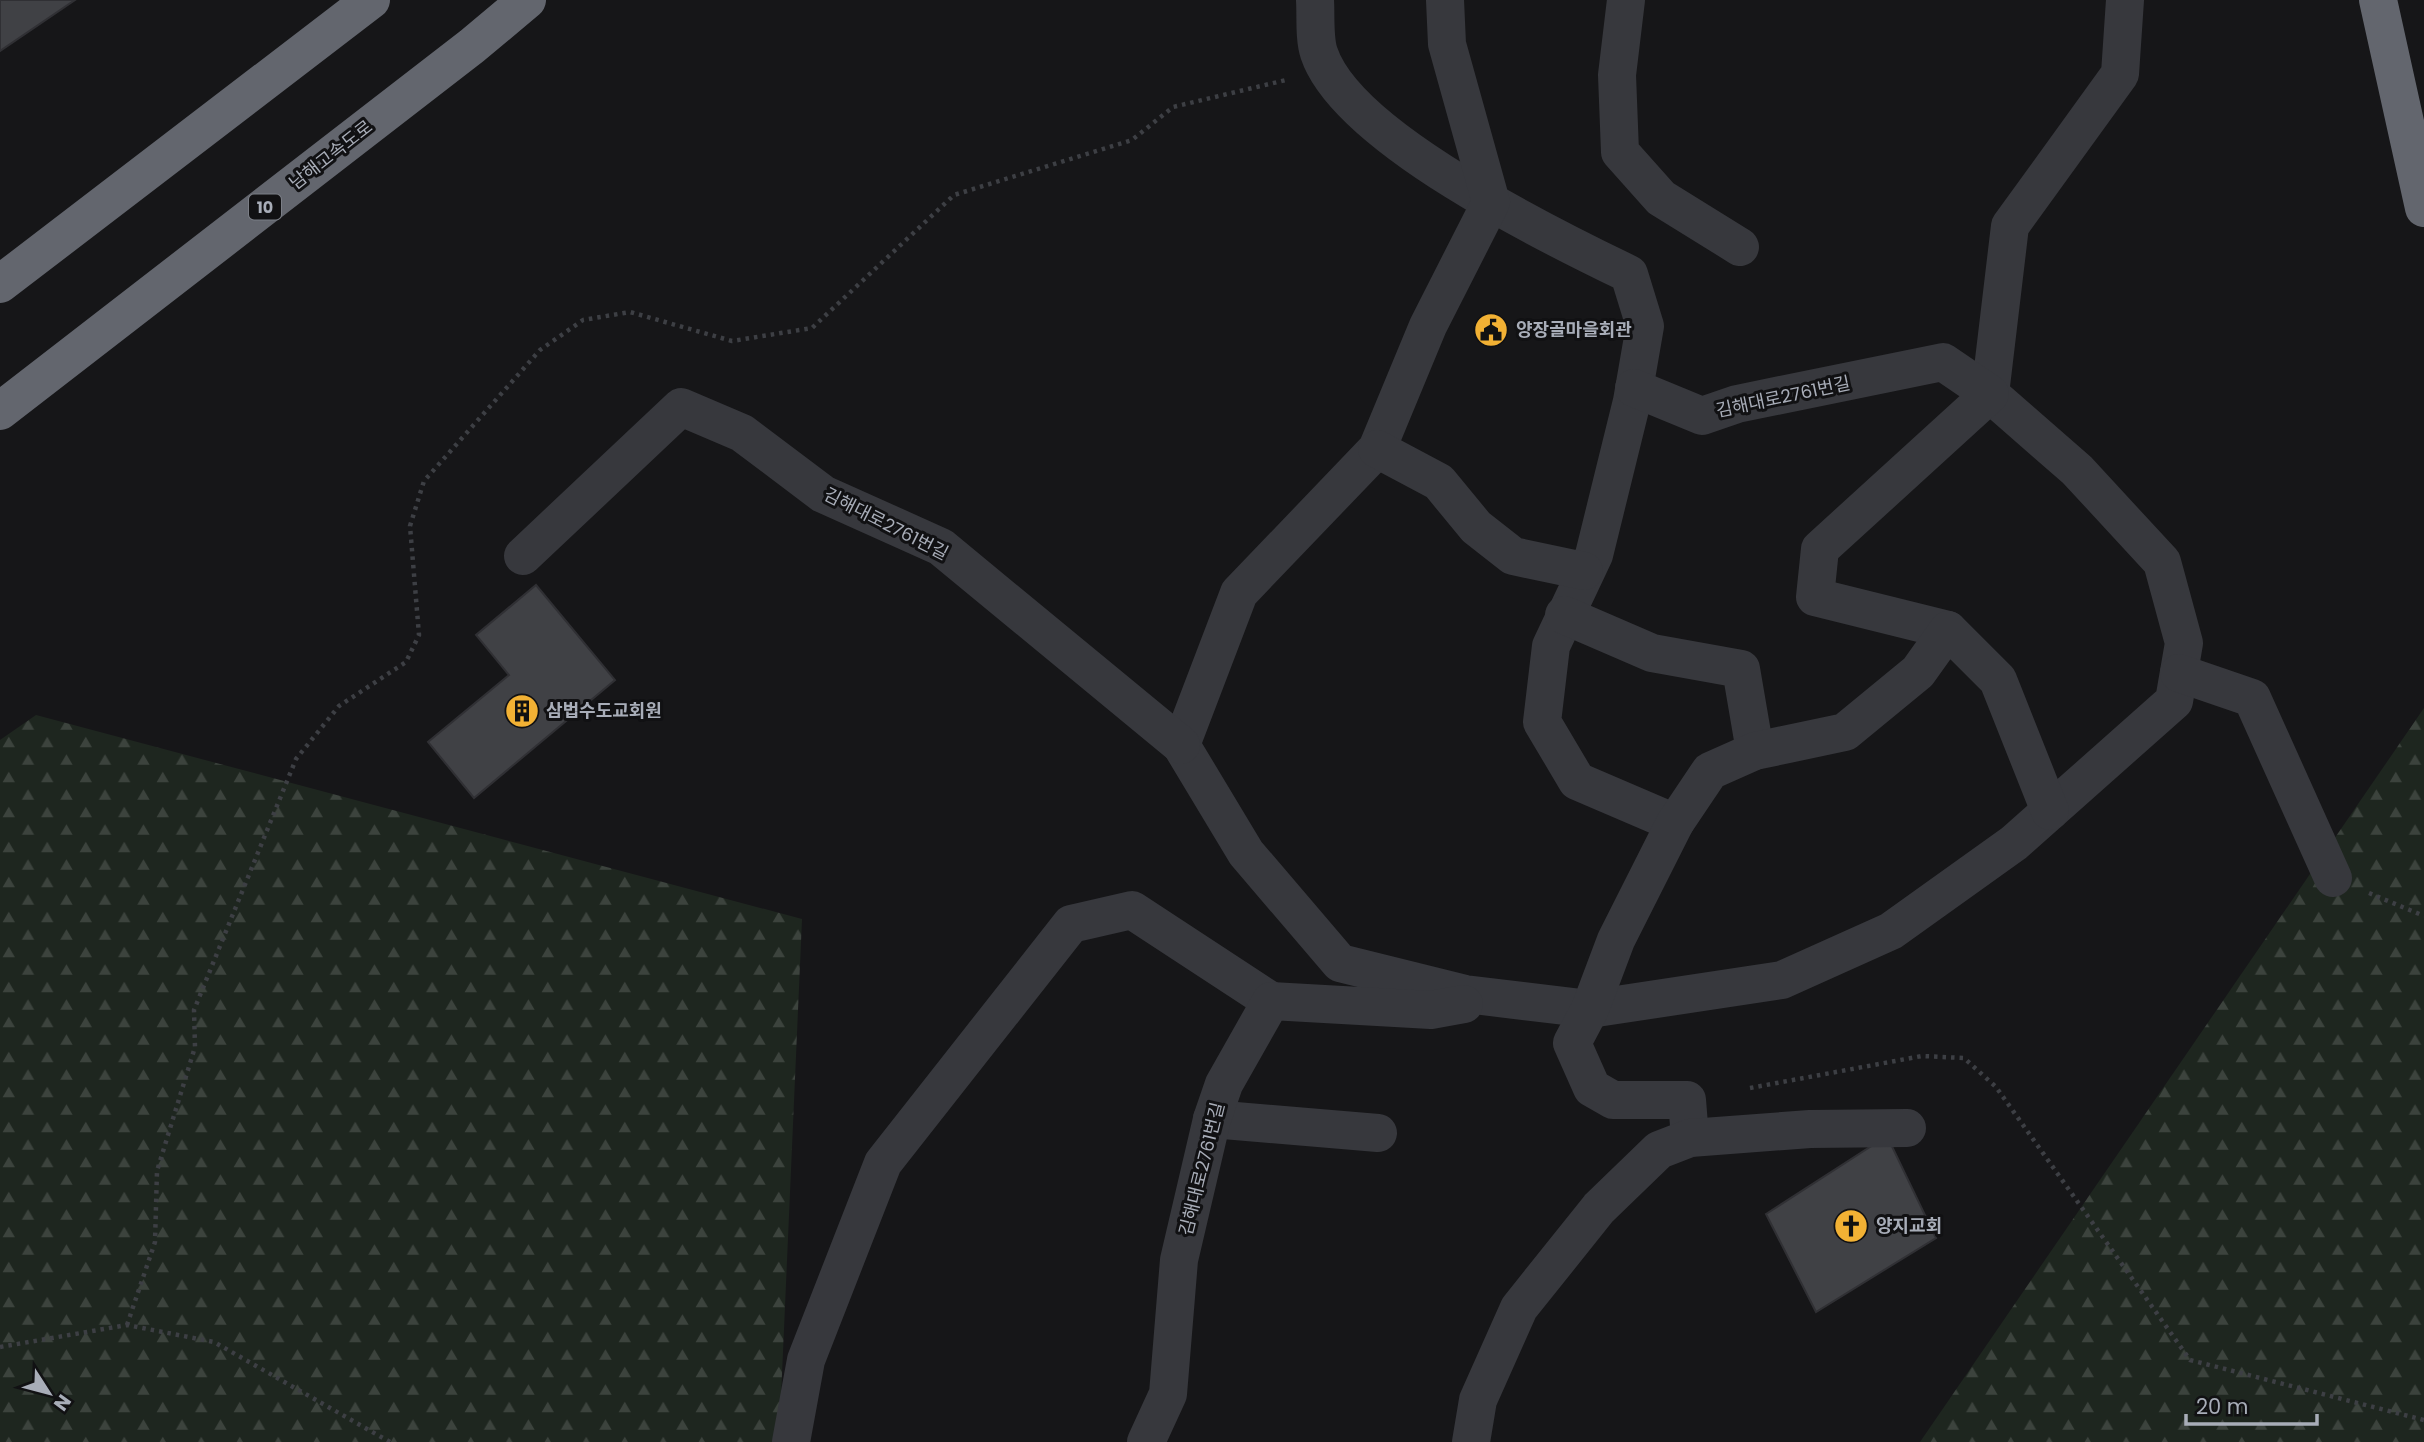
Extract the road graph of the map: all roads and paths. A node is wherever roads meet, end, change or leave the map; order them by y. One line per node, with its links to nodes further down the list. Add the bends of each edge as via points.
1 (371, 0): 11 (highway)
2 (527, 0): 14 (highway, 남해고속도로 / 10)
3 (1315, 0): 9 (street, via 1318,52 1342,93 1393,139)
4 (1446, 0): 9 (street, via 1447,44)
5 (1626, 0): 10 (street, via 1617,75 1620,152 1661,198)
6 (2125, 0): 13 (street, via 2120,74 2010,226)
7 (2378, 0): 8 (highway)
8 (2422, 200)
9 (1491, 202): 12 (street, via 1629,274 1645,326); 15 (street, via 1428,326)
10 (1740, 247)
11 (0, 284)
12 (1634, 388): 13 (street, 김해대로2761번길, via 1702,416 1737,404 1943,362); 17 (street, via 1594,555)
13 (1990, 394): 19 (street, via 1820,549 1815,597); 20 (street, 김해대로2761번길, via 2077,470 2162,562 2184,643)
14 (0, 411)
15 (1377, 449): 17 (street, via 1439,482 1476,527 1513,556); 21 (street, via 1240,593)
16 (523, 556): 21 (street, 김해대로2761번길, via 681,407 742,433 823,494 942,547)
17 (1584, 571): 18 (street)
18 (1564, 615): 22 (street, via 1652,653 1741,669); 24 (street, via 1551,646 1542,722 1577,781)
19 (1948, 630): 22 (street, via 1918,672 1844,732); 23 (street, via 1998,680)
20 (2179, 673): 23 (street, 김해대로2761번길, via 2174,701); 25 (street, via 2252,698)
21 (1181, 745): 27 (street, 김해대로2761번길, via 1245,853 1340,963)
22 (1755, 751): 24 (street, via 1710,771)
23 (2050, 811): 29 (street, 김해대로2761번길, via 2014,844 1891,931 1782,980)
24 (1675, 823): 29 (street, via 1616,940)
25 (2333, 878): 26 (path)
26 (2424, 916)
27 (1493, 998): 28 (street, 김해대로2761번길, via 1431,1010); 29 (street, 김해대로2761번길)
28 (1271, 1001): 31 (street, 김해대로2761번길, via 1224,1084); 38 (street, via 1132,910 1071,925 883,1163 806,1360)
29 (1590, 1009): 30 (street, via 1572,1043 1592,1088 1613,1100)
30 (1687, 1100): 34 (street); 36 (path, via 1922,1056 1964,1058 1996,1087 2190,1360)
31 (1212, 1119): 33 (street); 39 (street, 김해대로2761번길, via 1179,1260 1168,1394)
32 (1907, 1128): 34 (street)
33 (1378, 1133)
34 (1690, 1138): 40 (street, via 1659,1150 1599,1208 1519,1308 1478,1400)
35 (0, 1347): 37 (path, via 127,1325 214,1342)
36 (2424, 1420)
37 (390, 1442)
38 (791, 1442)
39 (1146, 1442)
40 (1471, 1442)

